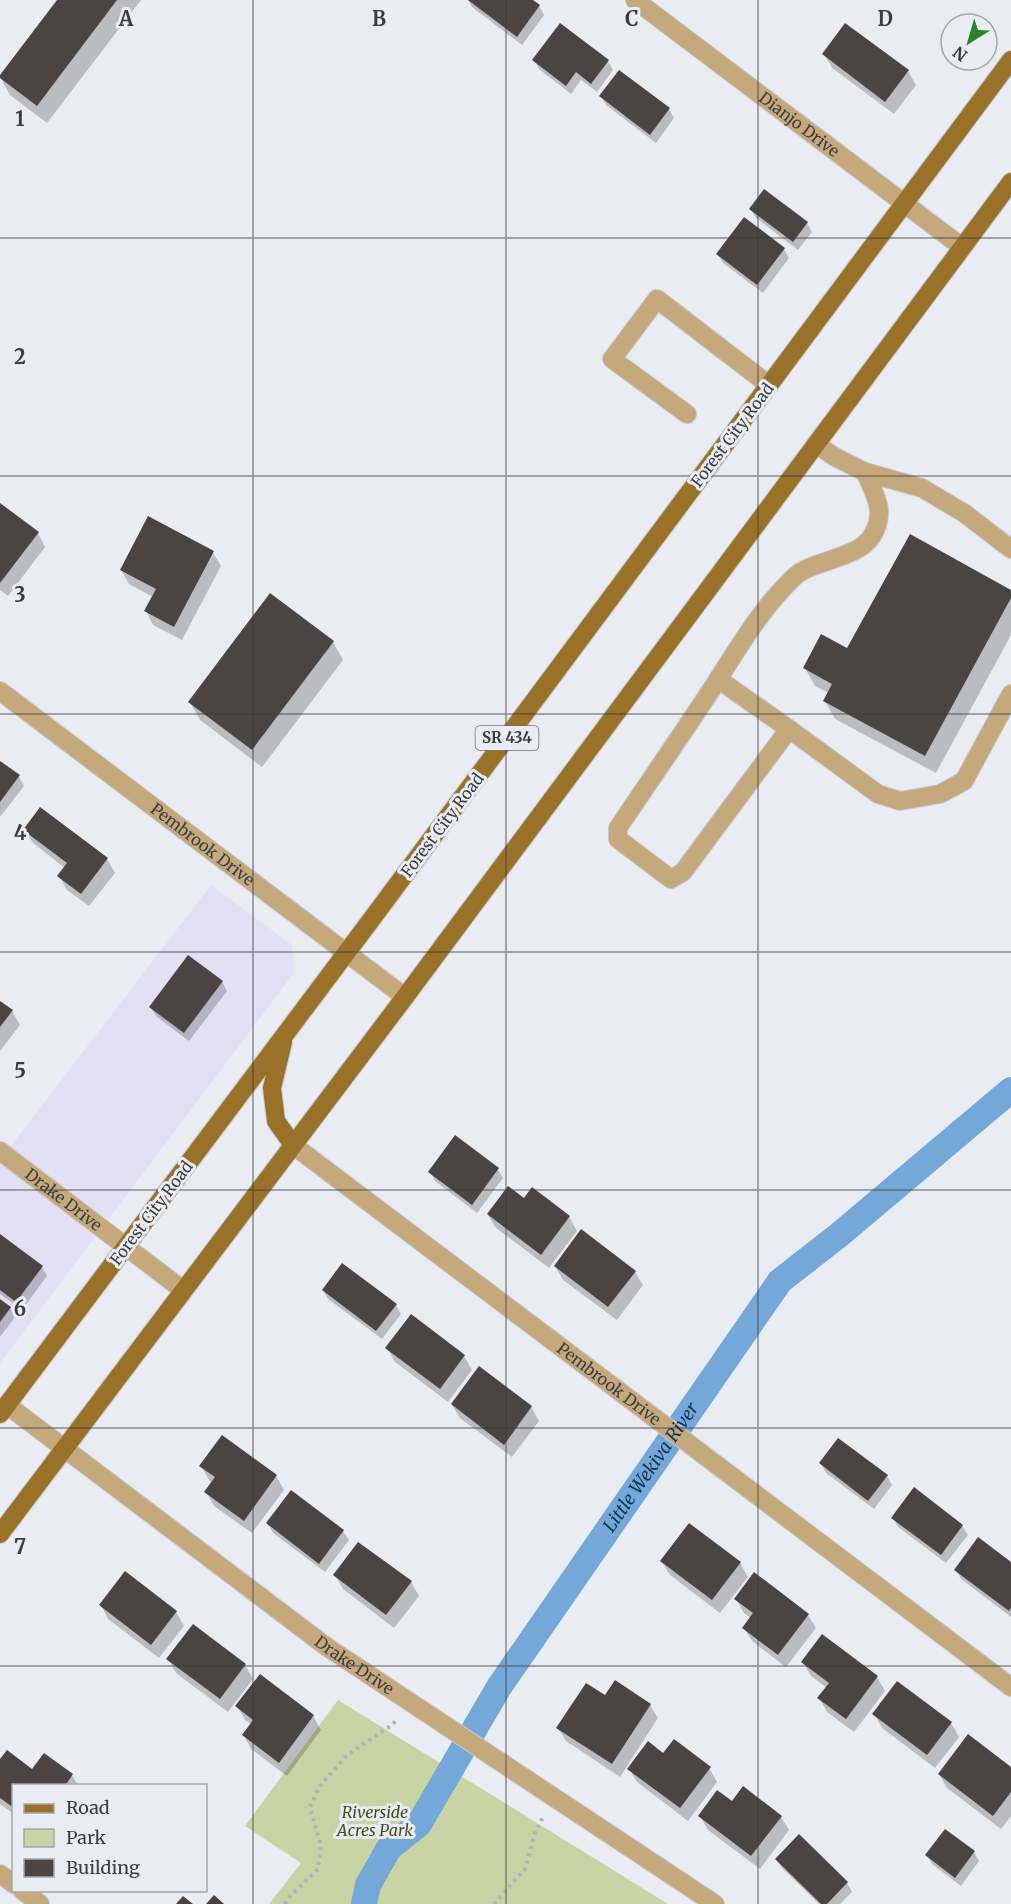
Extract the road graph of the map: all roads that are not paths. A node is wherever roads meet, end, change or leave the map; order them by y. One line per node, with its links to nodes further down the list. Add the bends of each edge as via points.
1 (635, 0): 4 (street, Dianjo Drive)
2 (1011, 60): 4 (main road, Forest City Road / SR 434)
3 (1011, 182): 5 (main road)
4 (905, 203): 5 (street, Dianjo Drive); 6 (main road, Forest City Road / SR 434)
5 (962, 247): 8 (main road)
6 (770, 385): 7 (street, via 657,299 612,359); 15 (main road, Forest City Road / SR 434)
7 (687, 414)
8 (816, 444): 9 (street); 16 (main road)
9 (864, 472): 10 (street, via 922,488 964,513); 11 (street, via 879,504 880,519 871,538 855,550 795,576 740,644)
10 (1011, 549)
11 (718, 679): 14 (street); 14 (street, via 618,828 618,839 671,879 683,872)
12 (0, 691): 15 (street, Pembrook Drive)
13 (1011, 694): 14 (street, via 964,781 940,794 900,801 878,794)
14 (789, 729)
15 (346, 953): 16 (street, Pembrook Drive); 17 (main road, Forest City Road / SR 434)
16 (405, 998): 18 (main road)
17 (285, 1034): 18 (main road, via 272,1088 276,1121); 20 (main road, Forest City Road / SR 434)
18 (293, 1145): 21 (main road); 25 (street, Pembrook Drive)
19 (0, 1152): 20 (street, Drake Drive)
20 (126, 1246): 21 (street, Drake Drive); 22 (main road, Forest City Road / SR 434)
21 (183, 1290): 23 (main road)
22 (4, 1409): 23 (street, Drake Drive)
23 (65, 1449): 24 (main road); 28 (street, Drake Drive, via 327,1647)
24 (0, 1534)
25 (1011, 1687)
26 (25, 1892): 27 (street)
27 (40, 1904)
28 (715, 1904)

